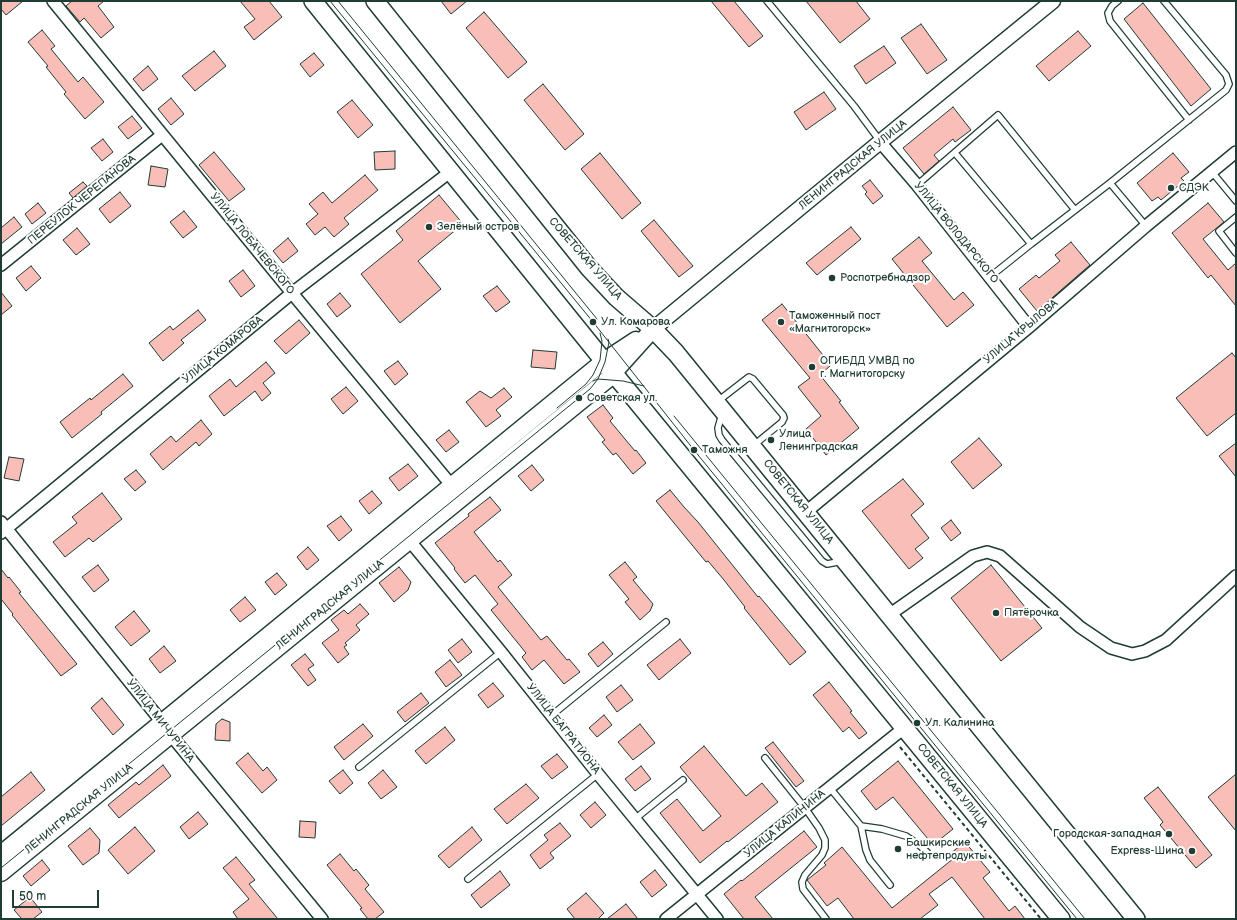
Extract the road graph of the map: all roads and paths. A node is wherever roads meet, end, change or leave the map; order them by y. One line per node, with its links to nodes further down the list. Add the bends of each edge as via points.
1 (53, 1): 9 (street, УЛИЦА ЛОБАЧЕВСКОГО)
2 (313, 1): 13 (main road, СОВЕТСКАЯ УЛИЦА)
3 (375, 1): 27 (main road, СОВЕТСКАЯ УЛИЦА, via 589,268 616,297)
4 (767, 1): 10 (lane, via 854,106)
5 (1053, 1): 10 (street, ЛЕНИНГРАДСКАЯ УЛИЦА)
6 (1118, 1): 8 (lane, via 1108,13 1110,21)
7 (1164, 1): 8 (lane, via 1226,75 1229,84 1226,90)
8 (1189, 120): 15 (lane)
9 (162, 135): 23 (street, ПЕРЕУЛОК ЧЕРЕПАНОВА); 25 (street, УЛИЦА ЛОБАЧЕВСКОГО)
10 (880, 142): 16 (street, УЛИЦА ВОЛОДАРСКОГО); 27 (street, ЛЕНИНГРАДСКАЯ УЛИЦА)
11 (1236, 152): 14 (street, УЛИЦА КРЫЛОВА)
12 (955, 153): 16 (lane); 18 (lane, via 998,116); 21 (lane)
13 (450, 172): 25 (street, УЛИЦА КОМАРОВА); 28 (main road, СОВЕТСКАЯ УЛИЦА)
14 (1212, 172): 17 (lane); 20 (street, УЛИЦА КРЫЛОВА)
15 (1110, 183): 18 (lane); 20 (lane)
16 (917, 185): 24 (street, УЛИЦА ВОЛОДАРСКОГО)
17 (1236, 201)
18 (1075, 210): 21 (lane)
19 (1236, 217): 22 (lane, via 1219,231)
20 (1146, 226): 26 (street, УЛИЦА КРЫЛОВА)
21 (1031, 244): 24 (lane)
22 (1236, 253)
23 (1, 265)
24 (991, 276): 26 (street, УЛИЦА ВОЛОДАРСКОГО)
25 (292, 293): 31 (street, УЛИЦА ЛОБАЧЕВСКОГО); 33 (street, УЛИЦА КОМАРОВА)
26 (1029, 326): 32 (street, УЛИЦА КРЫЛОВА)
27 (653, 330): 28 (main road, ЛЕНИНГРАДСКАЯ УЛИЦА); 29 (main road, СОВЕТСКАЯ УЛИЦА, via 676,353)
28 (608, 367): 31 (main road, ЛЕНИНГРАДСКАЯ УЛИЦА); 34 (main road, ЛЕНИНГРАДСКАЯ УЛИЦА, via 608,378); 42 (main road, СОВЕТСКАЯ УЛИЦА)
29 (719, 406): 30 (main road, СОВЕТСКАЯ УЛИЦА); 30 (lane, via 749,377 778,409 784,418 782,422); 35 (lane, via 718,428 722,440 822,561 827,564)
30 (752, 446): 32 (main road, СОВЕТСКАЯ УЛИЦА)
31 (452, 486): 41 (main road, ЛЕНИНГРАДСКАЯ УЛИЦА)
32 (806, 512): 35 (main road, СОВЕТСКАЯ УЛИЦА)
33 (3, 528): 41 (street, УЛИЦА МИЧУРИНА)
34 (409, 540): 39 (street, УЛИЦА БАГРАТИОНА); 43 (main road, ЛЕНИНГРАДСКАЯ УЛИЦА)
35 (846, 561): 37 (main road, СОВЕТСКАЯ УЛИЦА)
36 (1236, 576): 37 (street, via 1166,640 1145,652 1132,654 1111,648 1080,627 1000,556 987,552 972,556)
37 (889, 615): 63 (main road, СОВЕТСКАЯ УЛИЦА)
38 (666, 622): 40 (lane)
39 (501, 652): 40 (street, УЛИЦА БАГРАТИОНА); 45 (lane)
40 (552, 715): 46 (street, УЛИЦА БАГРАТИОНА)
41 (161, 723): 43 (street, УЛИЦА МИЧУРИНА); 53 (main road, ЛЕНИНГРАДСКАЯ УЛИЦА)
42 (904, 728): 48 (street, УЛИЦА КАЛИНИНА); 62 (main road, СОВЕТСКАЯ УЛИЦА)
43 (171, 735): 54 (main road, ЛЕНИНГРАДСКАЯ УЛИЦА); 58 (street, УЛИЦА МИЧУРИНА)
44 (765, 758): 49 (lane)
45 (359, 767)
46 (598, 774): 50 (street, УЛИЦА БАГРАТИОНА); 55 (lane)
47 (683, 780): 50 (lane)
48 (830, 788): 49 (street, УЛИЦА КАЛИНИНА); 51 (lane)
49 (805, 808): 57 (street, УЛИЦА КАЛИНИНА); 61 (lane, via 819,828 825,840 825,848 805,875 803,889)
50 (635, 819): 57 (street, УЛИЦА БАГРАТИОНА)
51 (861, 826): 52 (lane, via 906,836); 56 (lane, via 870,860)
52 (927, 852)
53 (1, 854)
54 (1, 873)
55 (468, 878)
56 (890, 885)
57 (697, 894): 59 (street, УЛИЦА КАЛИНИНА); 60 (street, УЛИЦА БАГРАТИОНА)
58 (322, 919)
59 (666, 919)
60 (717, 919)
61 (826, 919)
62 (1061, 919)
63 (1136, 919)

